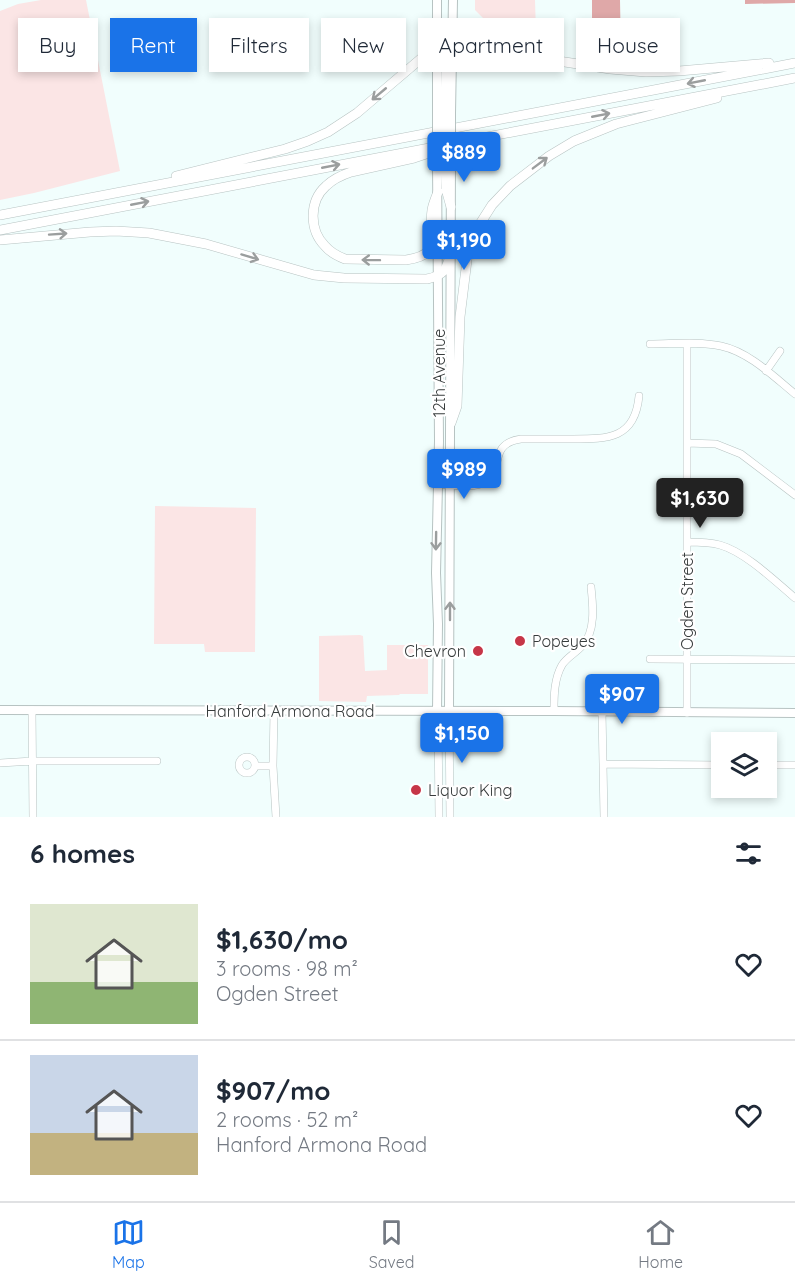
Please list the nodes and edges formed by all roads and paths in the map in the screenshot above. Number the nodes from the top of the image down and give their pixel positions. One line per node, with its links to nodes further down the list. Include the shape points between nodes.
1 (437, 0): 3 (main road)
2 (453, 0): 4 (main road)
3 (437, 18)
4 (453, 18)
5 (418, 61): 15 (highway, one-way to 15, via 345,122 308,141)
6 (564, 62): 7 (highway, via 646,72)
7 (795, 62): 15 (highway, one-way to 15)
8 (446, 72): 11 (highway)
9 (450, 72): 11 (main road)
10 (791, 79): 12 (highway, one-way to 10); 28 (highway, one-way to 10, via 457,406 460,317 468,252 481,221 501,194 560,149 602,128)
11 (445, 114): 13 (highway, bridge)
12 (461, 141): 14 (highway, one-way to 12, via 432,210 432,243 421,257 345,258 325,247 315,230 316,199 335,179); 18 (highway, one-way to 12)
13 (445, 161): 14 (main road, 12th Avenue); 16 (highway)
14 (438, 192): 21 (main road, 12th Avenue)
15 (71, 201): 17 (highway)
16 (451, 207): 20 (main road, 12th Avenue)
17 (0, 215)
18 (0, 230)
19 (0, 240): 21 (highway, one-way to 21, via 90,232 149,233 206,244 314,275 427,279)
20 (451, 253): 21 (highway, via 448,265); 28 (main road, 12th Avenue)
21 (438, 276): 30 (main road, 12th Avenue)
22 (650, 344): 23 (street)
23 (687, 344): 25 (street, via 732,350); 29 (street, Ogden Street)
24 (780, 351): 25 (street)
25 (766, 371): 26 (street)
26 (795, 394)
27 (639, 396): 31 (street, via 631,421 618,435 597,439 511,440 499,452 496,469 486,482)
28 (451, 423): 31 (main road, 12th Avenue)
29 (687, 443): 32 (street, via 729,448); 33 (street, Ogden Street)
30 (438, 484): 31 (street); 42 (main road, 12th Avenue, one-way to 42)
31 (451, 485): 43 (main road, 12th Avenue, one-way to 31)
32 (795, 495)
33 (687, 542): 35 (street, via 706,542 732,550); 37 (street, Ogden Street)
34 (591, 587): 44 (street, via 590,633 561,668)
35 (795, 598)
36 (650, 659): 37 (street)
37 (687, 660): 38 (street); 46 (street, Ogden Street)
38 (795, 660)
39 (0, 710): 40 (main road, Hanford Armona Road)
40 (32, 710): 41 (main road, Hanford Armona Road); 48 (street)
41 (274, 711): 42 (main road, Hanford Armona Road); 56 (street)
42 (437, 711): 43 (main road, Hanford Armona Road); 59 (street, 12th Avenue)
43 (449, 711): 44 (main road, Hanford Armona Road); 60 (street, 12th Avenue)
44 (554, 711): 45 (main road, Hanford Armona Road)
45 (602, 711): 46 (main road, Hanford Armona Road); 51 (street)
46 (687, 713): 47 (main road, Hanford Armona Road)
47 (795, 713)
48 (33, 760): 49 (street); 50 (street); 57 (street)
49 (157, 761)
50 (0, 763)
51 (603, 764): 52 (street); 61 (street)
52 (711, 765)
53 (777, 765): 54 (street)
54 (795, 765)
55 (255, 766): 56 (street)
56 (273, 766): 58 (street)
57 (33, 817)
58 (276, 817)
59 (439, 817)
60 (450, 817)
61 (604, 817)

